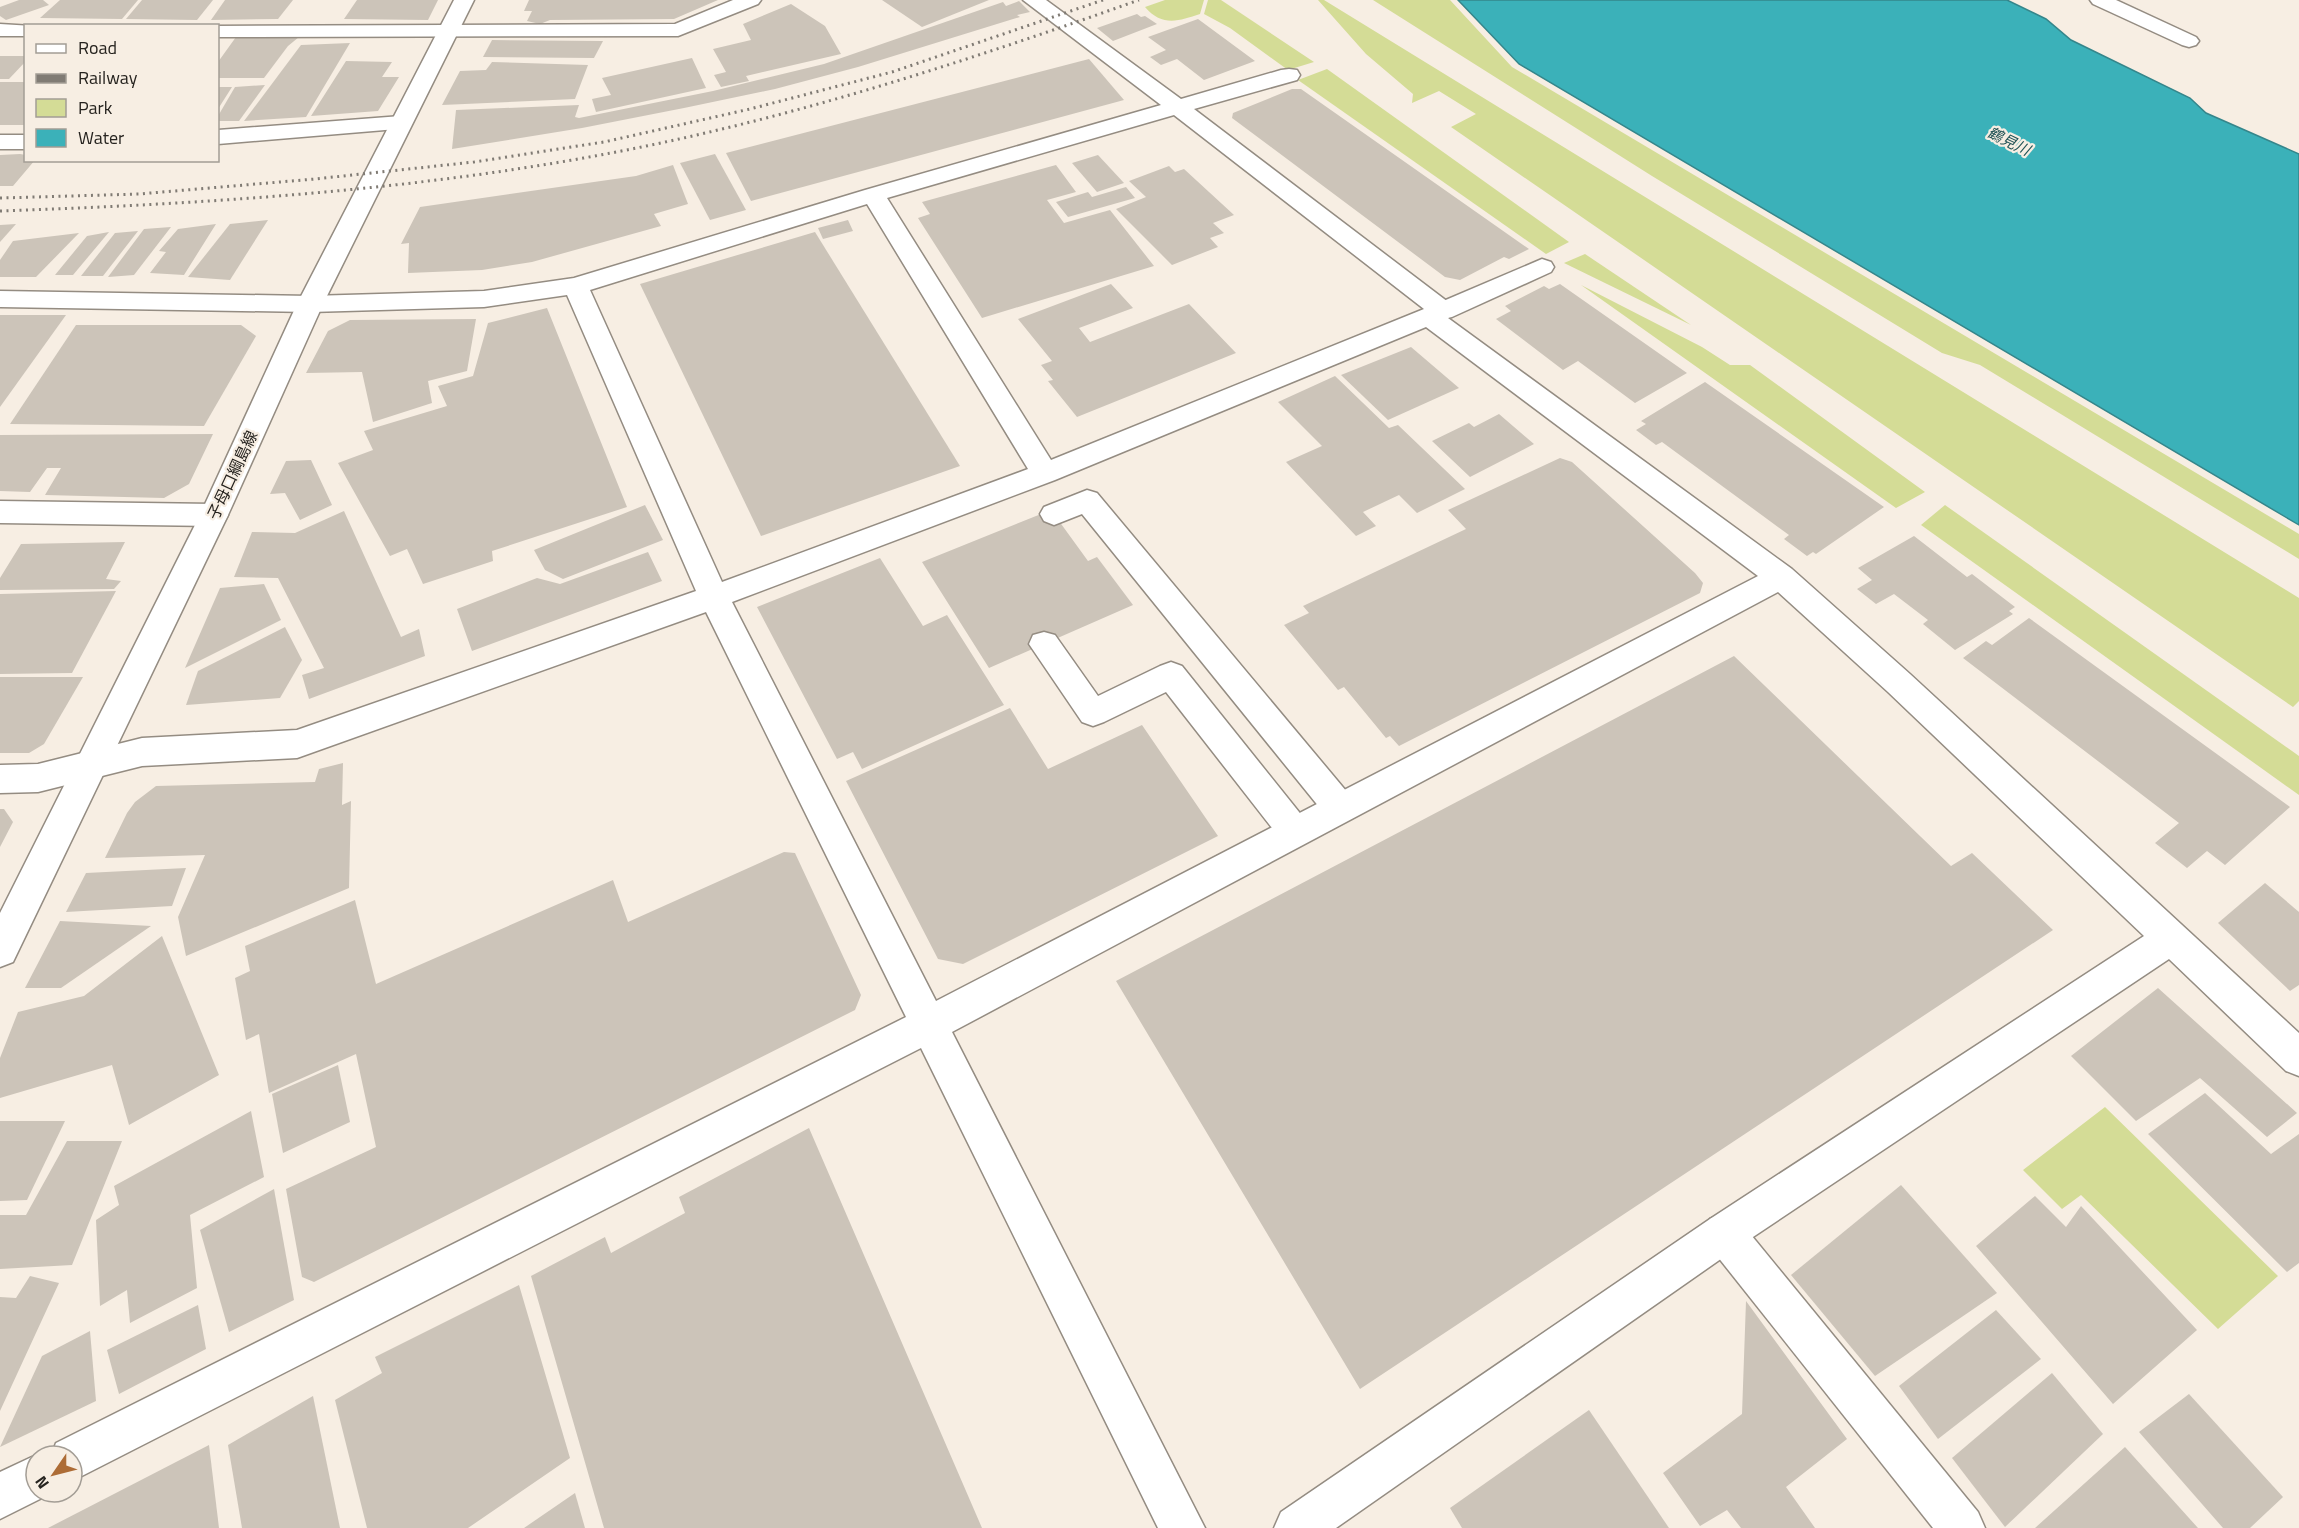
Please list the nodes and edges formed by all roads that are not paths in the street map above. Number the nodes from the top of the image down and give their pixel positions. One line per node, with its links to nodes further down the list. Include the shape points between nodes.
1 (464, 0): 8 (street, 子母口綱島線)
2 (751, 0): 8 (street, via 678,30)
3 (1033, 0): 11 (street)
4 (2100, 0): 9 (street)
5 (0, 30): 6 (street)
6 (24, 30)
7 (219, 31): 8 (street)
8 (448, 31): 12 (street, 子母口綱島線)
9 (2189, 41)
10 (1289, 75): 11 (street)
11 (1177, 107): 16 (street); 21 (street)
12 (401, 123): 13 (street); 20 (street, 子母口綱島線)
13 (219, 137)
14 (24, 141): 15 (street)
15 (0, 142)
16 (873, 195): 18 (street); 22 (street)
17 (1542, 267): 21 (street)
18 (576, 286): 20 (street, via 484,299); 27 (street)
19 (0, 299): 20 (street)
20 (310, 304): 25 (street, 子母口綱島線)
21 (1436, 314): 22 (street); 26 (street)
22 (1045, 473): 27 (street)
23 (0, 512): 25 (street)
24 (1054, 514): 29 (street, via 1087,500)
25 (214, 515): 31 (street, 子母口綱島線)
26 (1781, 577): 33 (street); 35 (street)
27 (714, 597): 31 (street, via 297,744 142,752); 37 (street)
28 (1044, 644): 30 (street, via 1093,713)
29 (1212, 652): 30 (street); 33 (street)
30 (1171, 675): 34 (street)
31 (90, 765): 32 (street, via 38,778); 36 (street, 子母口綱島線)
32 (0, 779)
33 (1340, 808): 34 (street)
34 (1295, 832): 37 (street)
35 (2172, 937): 38 (street); 39 (street)
36 (0, 950)
37 (930, 1024): 40 (street); 43 (street)
38 (2299, 1058)
39 (1724, 1233): 44 (street); 45 (street)
40 (84, 1453)
41 (24, 1484): 42 (street)
42 (0, 1496)
43 (1182, 1528)
44 (1297, 1528)
45 (1962, 1528)

